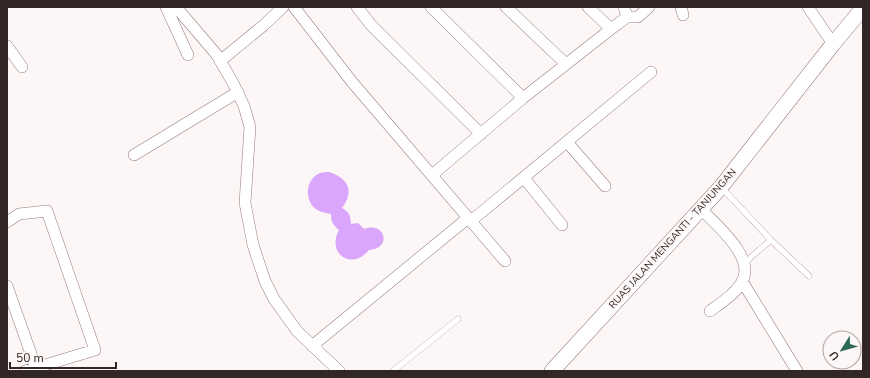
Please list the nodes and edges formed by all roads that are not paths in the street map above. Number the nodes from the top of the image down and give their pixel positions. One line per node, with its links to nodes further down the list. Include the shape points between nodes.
1 (166, 7): 16 (street)
2 (176, 7): 17 (street)
3 (283, 7): 17 (street, via 264,25)
4 (294, 7): 26 (street, via 352,82)
5 (357, 7): 23 (street, via 371,25)
6 (431, 7): 22 (street)
7 (506, 7): 18 (street)
8 (588, 7): 13 (street)
9 (650, 7): 12 (street, via 638,17)
10 (808, 7): 14 (street)
11 (863, 8): 14 (main road, RUAS JALAN MENGANTI - TANJUNGAN)
12 (625, 12): 13 (street)
13 (611, 29): 18 (street)
14 (832, 44): 29 (main road, RUAS JALAN MENGANTI - TANJUNGAN)
15 (7, 46): 19 (street)
16 (188, 55)
17 (218, 58): 21 (street)
18 (566, 64): 22 (street)
19 (22, 67)
20 (651, 72): 24 (street)
21 (238, 92): 25 (street); 42 (street, via 250,127 245,203 253,245 274,299 297,331)
22 (523, 98): 23 (street)
23 (481, 134): 26 (street)
24 (567, 142): 27 (street); 28 (street)
25 (134, 155)
26 (432, 175): 31 (street)
27 (524, 178): 31 (street); 33 (street)
28 (605, 186)
29 (721, 187): 30 (main road, RUAS JALAN MENGANTI - TANJUNGAN); 34 (lane)
30 (700, 209): 36 (street, via 738,249); 47 (main road, RUAS JALAN MENGANTI - TANJUNGAN)
31 (470, 220): 35 (street); 42 (street)
32 (7, 222): 43 (street, via 19,214 47,211 95,350)
33 (562, 225)
34 (771, 240): 36 (lane); 37 (lane)
35 (505, 261)
36 (744, 265): 38 (street)
37 (808, 276)
38 (742, 281): 40 (street, via 735,292); 48 (street)
39 (7, 286): 43 (street)
40 (710, 311)
41 (458, 319): 46 (lane)
42 (312, 346): 45 (street)
43 (36, 368): 44 (street)
44 (24, 371)
45 (338, 371)
46 (393, 371)
47 (552, 371)
48 (798, 371)

